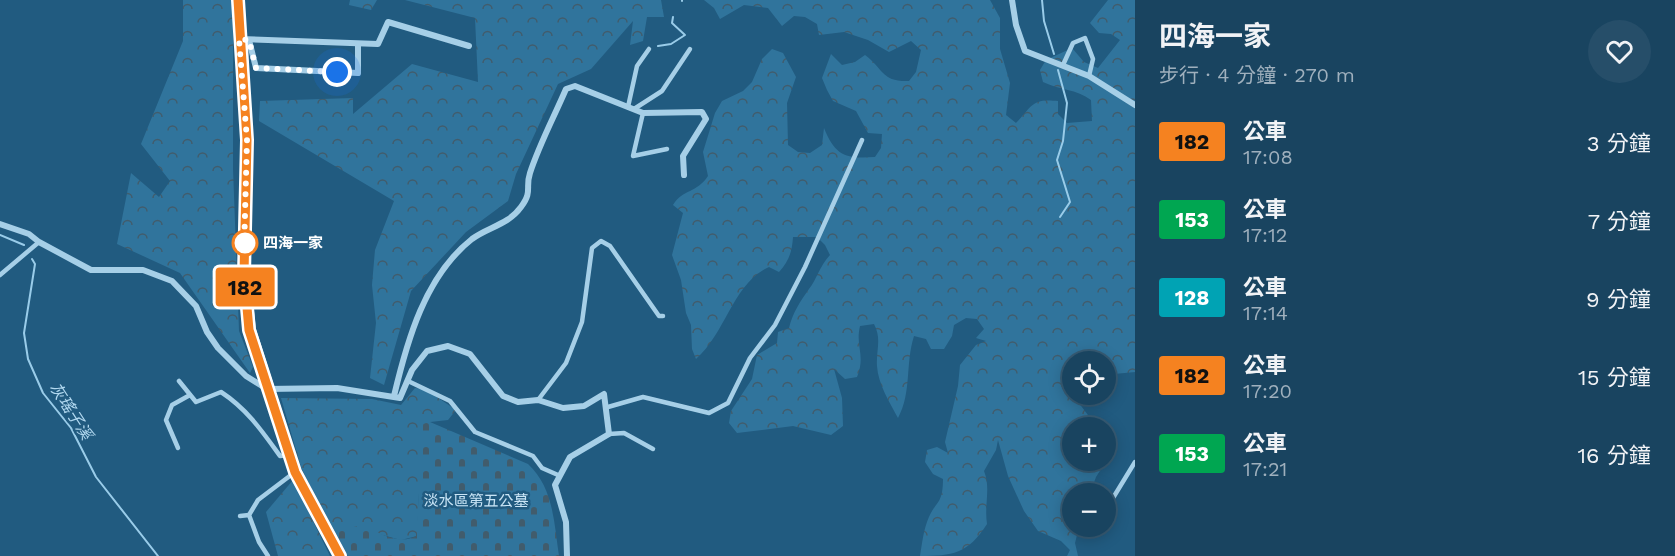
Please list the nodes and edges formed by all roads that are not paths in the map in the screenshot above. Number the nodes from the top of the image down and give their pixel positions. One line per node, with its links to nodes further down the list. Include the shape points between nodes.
1 (238, 0): 3 (street)
2 (1012, 0): 8 (street, via 1025,51)
3 (244, 39): 4 (street); 4 (street, via 256,68 358,73); 22 (street, via 244,274 249,330)
4 (358, 45): 5 (street, via 378,44 388,22)
5 (469, 46)
6 (649, 48): 11 (lane, via 637,66)
7 (690, 49): 11 (lane, via 662,91)
8 (1063, 65): 9 (street); 9 (lane, via 1073,43 1085,38 1093,59)
9 (1089, 76): 10 (street)
10 (1135, 105)
11 (631, 108): 12 (street); 24 (street, via 575,86 566,89 529,176 530,192 520,208 507,221 473,238 436,280 406,346)
12 (643, 114): 14 (lane, via 633,156); 15 (street, via 702,112 706,119 683,156)
13 (862, 140): 26 (lane, via 805,267 775,325 750,358 728,403 709,413 643,397)
14 (667, 149)
15 (684, 175)
16 (0, 224): 17 (street)
17 (39, 242): 18 (lane); 22 (street, via 91,270 143,270 172,281 196,306 218,348 246,376)
18 (0, 275)
19 (663, 316): 25 (lane, via 658,316 610,246 601,242 592,248 582,322 566,363)
20 (179, 381): 23 (lane)
21 (408, 381): 24 (street, via 400,398); 25 (street, via 427,351 448,346 470,354 503,396 518,402); 33 (lane, via 450,400 475,432 533,456 542,468)
22 (267, 389): 24 (street, via 337,388); 30 (street)
23 (190, 395): 28 (lane, via 172,405 166,420); 30 (lane, via 196,402 221,392 255,421 280,456)
24 (394, 396)
25 (538, 400): 26 (street, via 563,408 584,406 604,394)
26 (608, 407): 27 (street)
27 (609, 434): 29 (lane, via 624,433); 33 (street, via 570,458)
28 (178, 448)
29 (653, 449)
30 (288, 455): 32 (street)
31 (1135, 462): 34 (lane)
32 (295, 472): 35 (lane, via 258,500); 38 (street)
33 (558, 475): 39 (street, via 555,484 566,522)
34 (1116, 493)
35 (249, 515): 36 (lane); 37 (lane)
36 (240, 516)
37 (268, 556)
38 (340, 556)
39 (567, 556)

